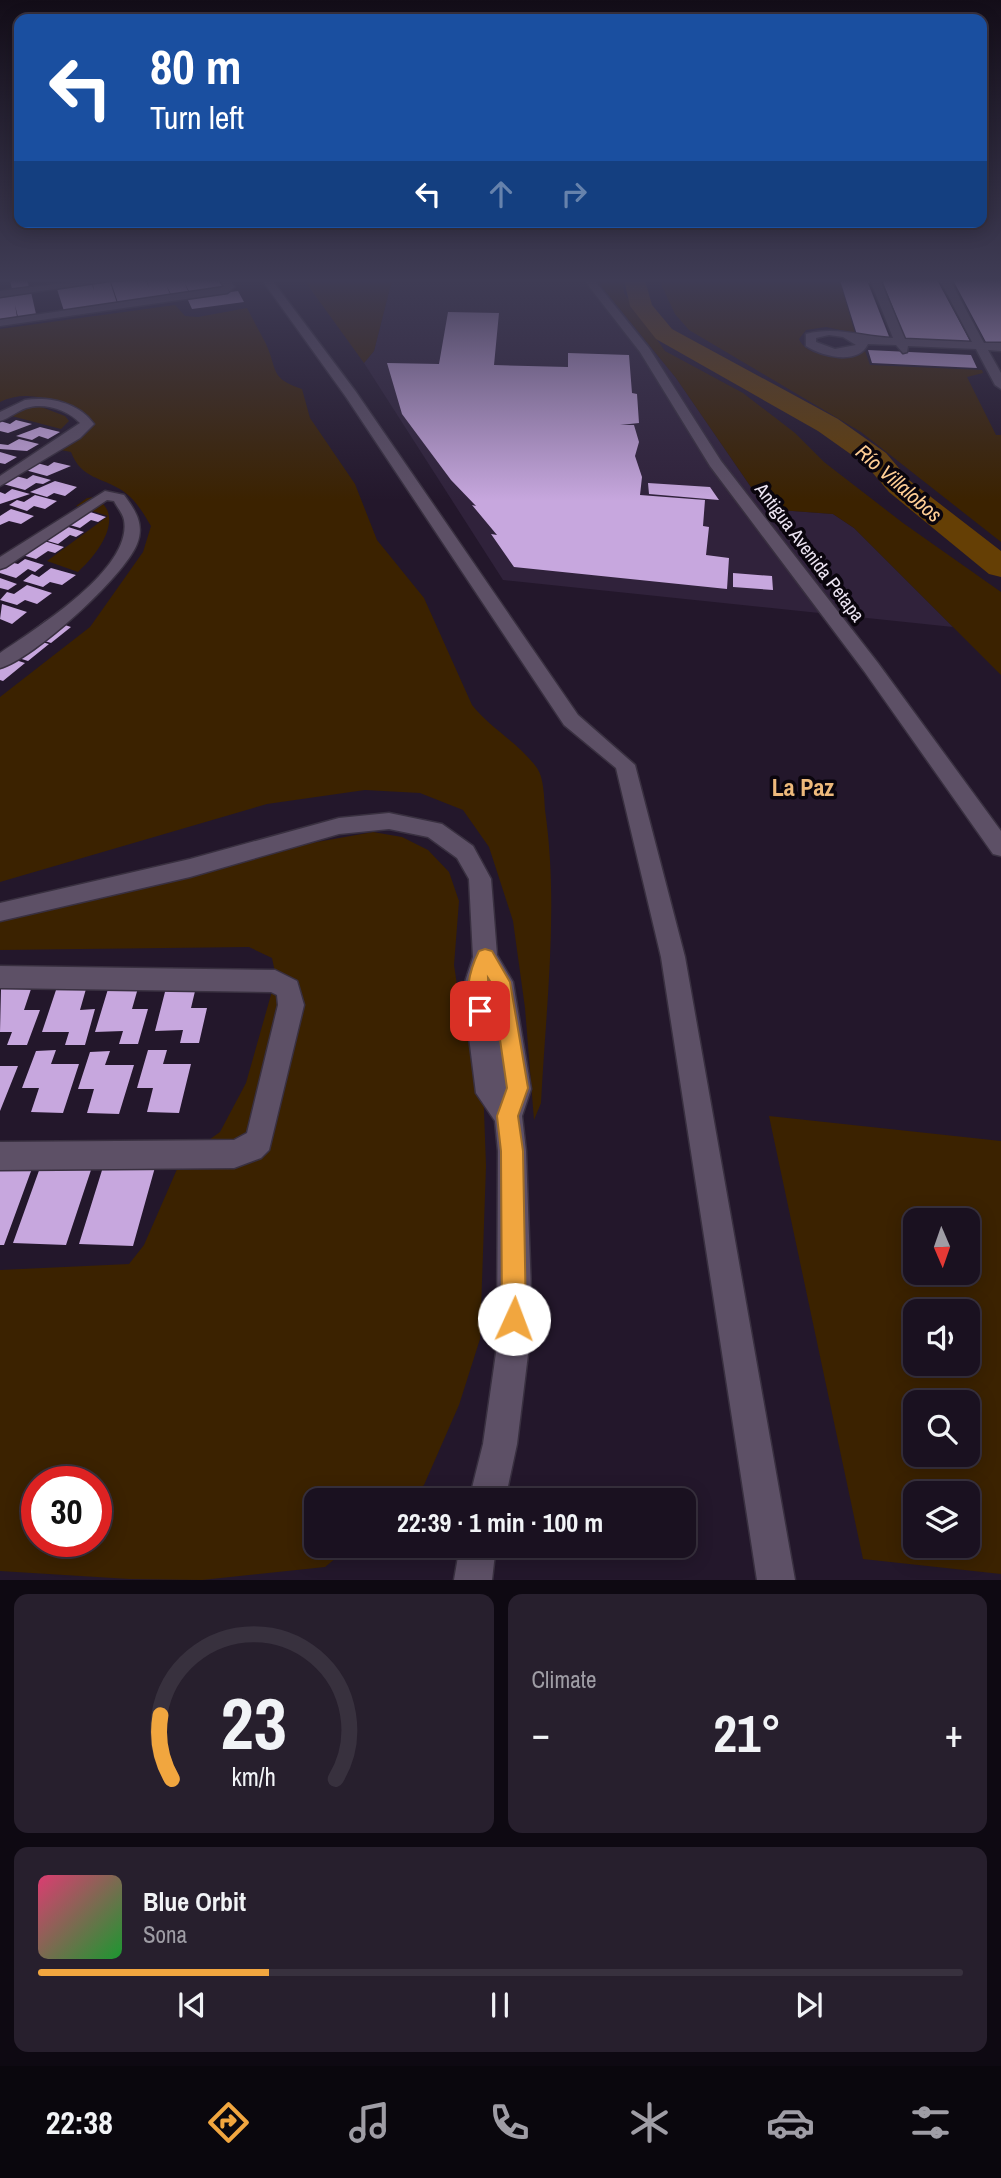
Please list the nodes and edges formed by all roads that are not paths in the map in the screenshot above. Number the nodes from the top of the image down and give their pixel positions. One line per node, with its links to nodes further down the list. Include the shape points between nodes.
1 (321, 354): 16 (street, via 571,720 625,765 673,957)
2 (647, 354): 9 (street, Antigua Avenida Petapa, via 715,463)
3 (984, 354): 4 (street)
4 (1001, 385)
5 (0, 417): 6 (street, via 35,402 58,405 82,416 87,424)
6 (0, 482)
7 (0, 564): 8 (street, via 105,495 119,498 130,513 131,539 106,580)
8 (0, 662)
9 (1001, 848)
10 (0, 912): 13 (street, via 372,821 405,822 446,836 465,852 480,879 485,957 477,985 491,1093 508,1116 512,1151 513,1346)
11 (0, 977): 12 (street, via 275,981 288,989 292,1005 259,1140 251,1149 234,1154)
12 (0, 1156)
13 (490, 1488)
14 (476, 1558): 15 (street)
15 (473, 1580)
16 (776, 1580)

